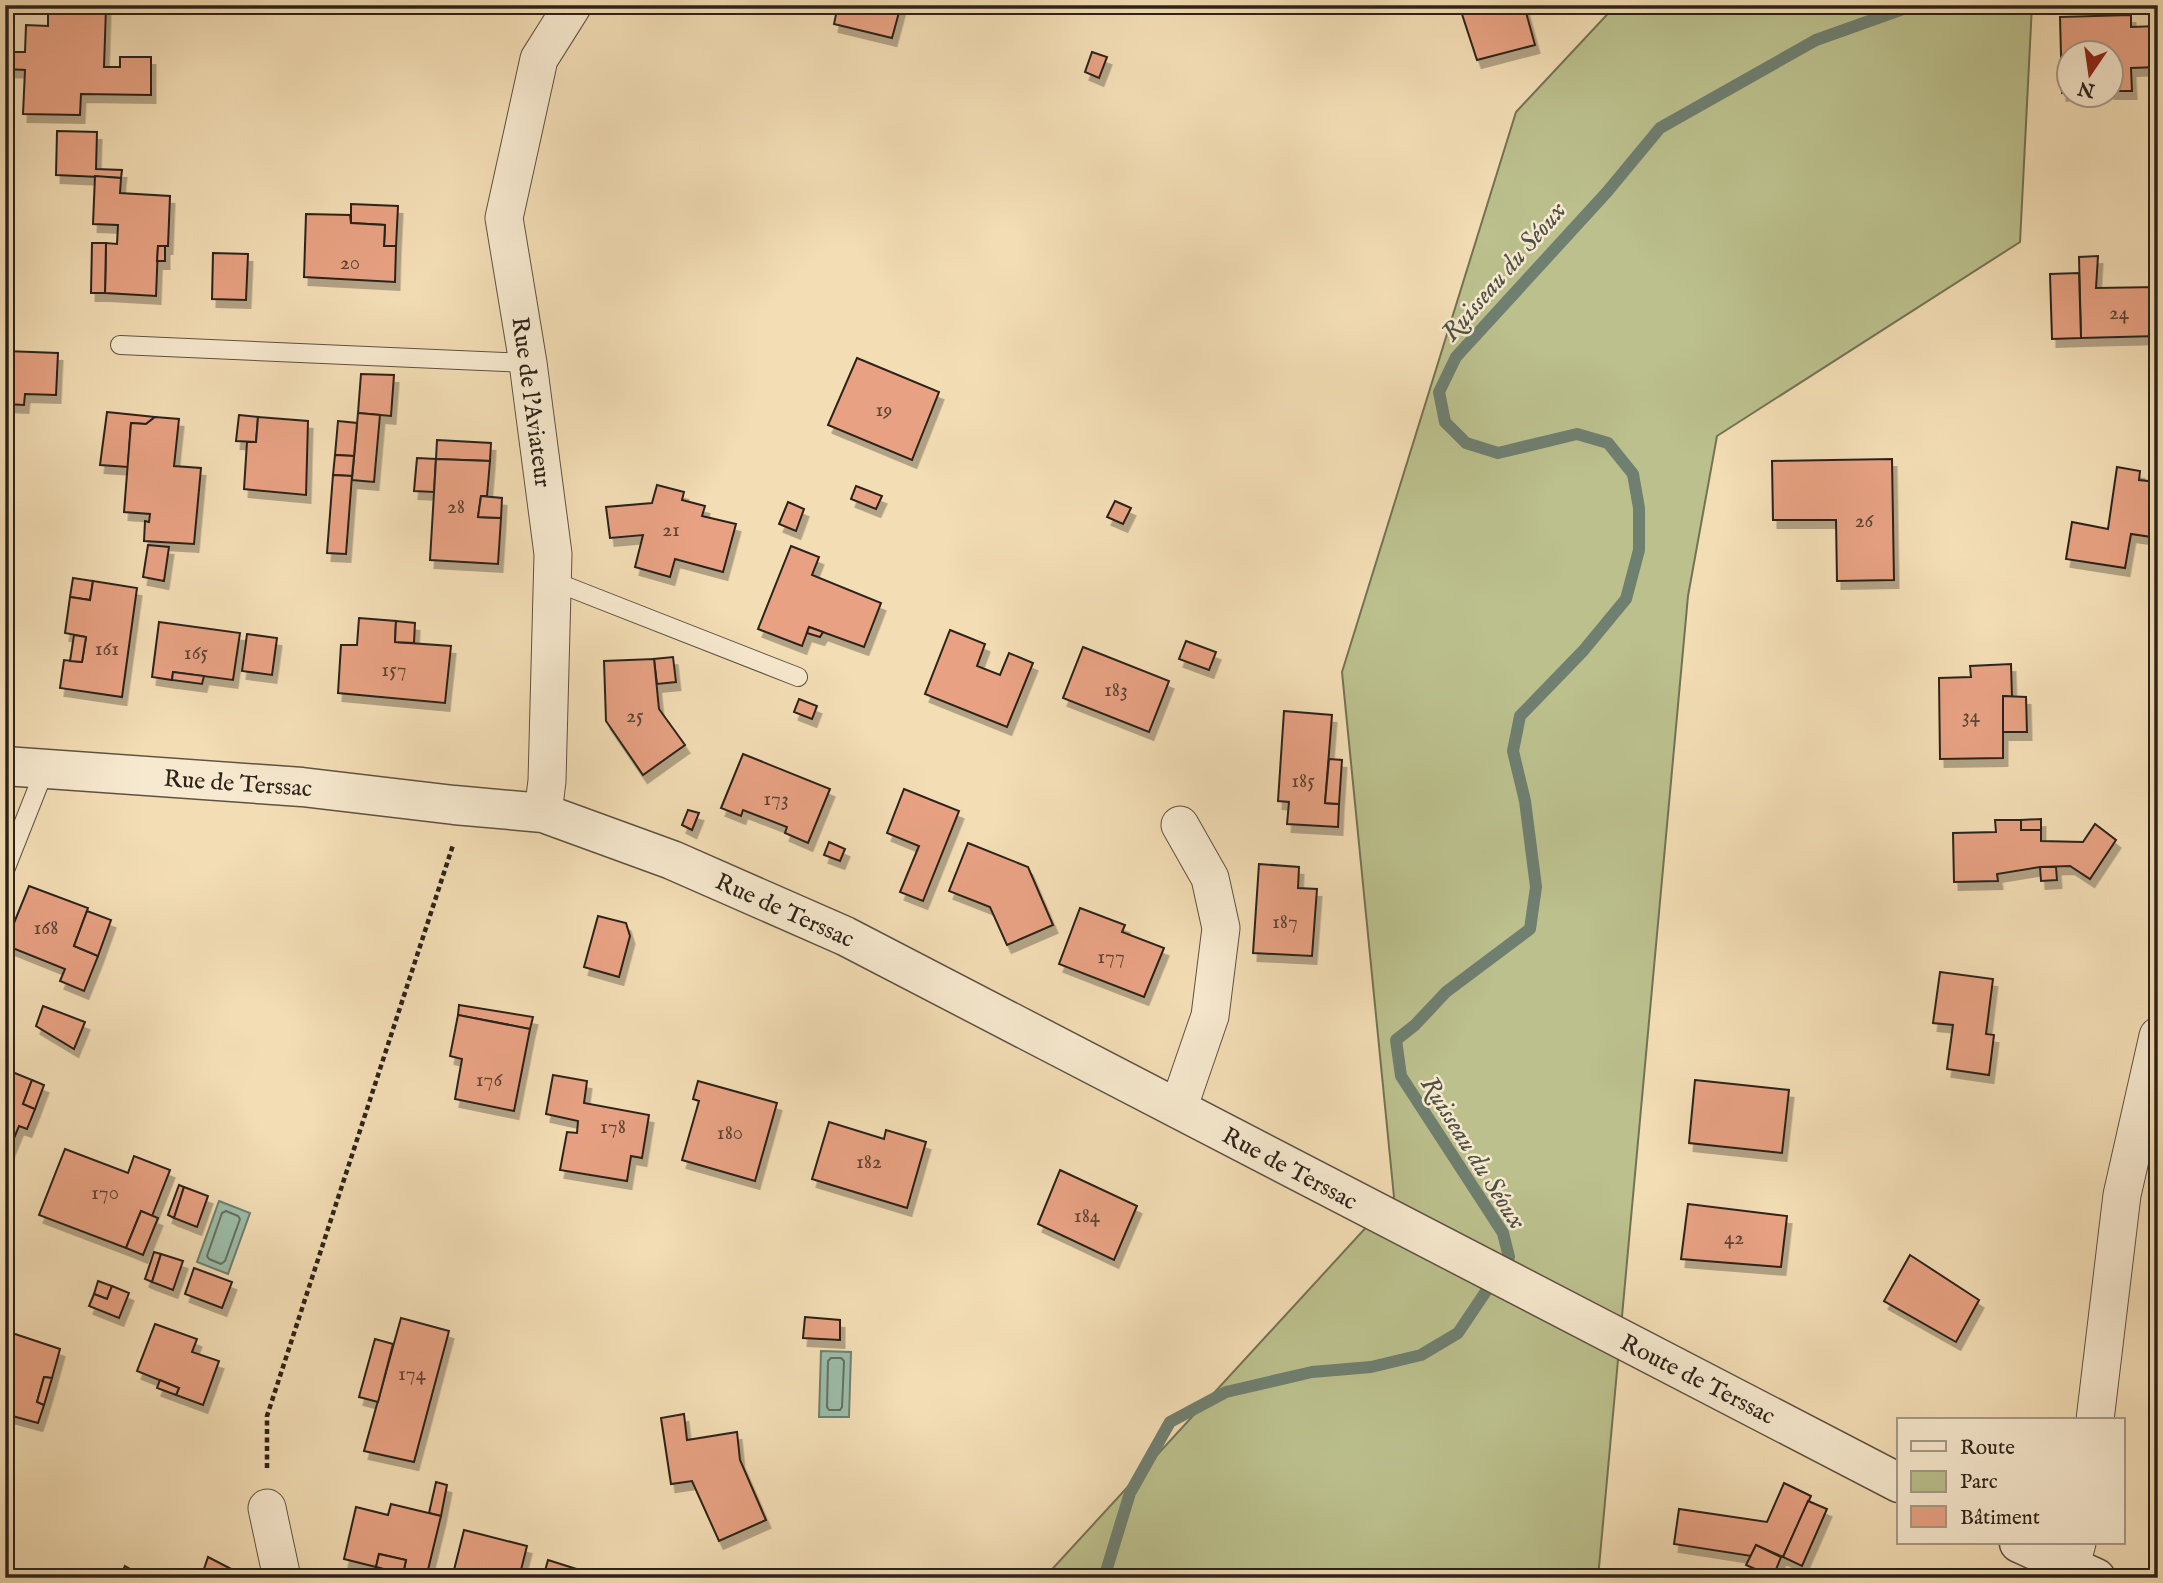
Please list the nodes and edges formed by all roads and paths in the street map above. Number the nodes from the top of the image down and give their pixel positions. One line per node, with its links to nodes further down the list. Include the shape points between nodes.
1 (573, 5): 3 (street, Rue de l'Aviateur, via 539,59 504,218)
2 (120, 345): 3 (lane)
3 (528, 363): 4 (street, Rue de l'Aviateur)
4 (553, 581): 5 (lane); 9 (street, Rue de l'Aviateur)
5 (798, 677)
6 (5, 766): 7 (street, Rue de Terssac)
7 (45, 769): 8 (street, Rue de Terssac, via 302,787); 11 (lane)
8 (454, 805): 9 (street, Rue de Terssac); 17 (path, via 453,852 267,1416)
9 (543, 813): 13 (street, Rue de Terssac, via 673,860 845,936)
10 (1180, 825): 13 (street, via 1210,878 1221,928 1210,1016)
11 (5, 870)
12 (2158, 1036): 15 (street, via 2122,1195)
13 (1178, 1109): 14 (street, Rue de Terssac)
14 (1497, 1275): 16 (street, Route de Terssac)
15 (2095, 1418)
16 (1897, 1482)
17 (267, 1508): 20 (street)
18 (2022, 1544): 19 (street)
19 (2081, 1563)
20 (282, 1578)

